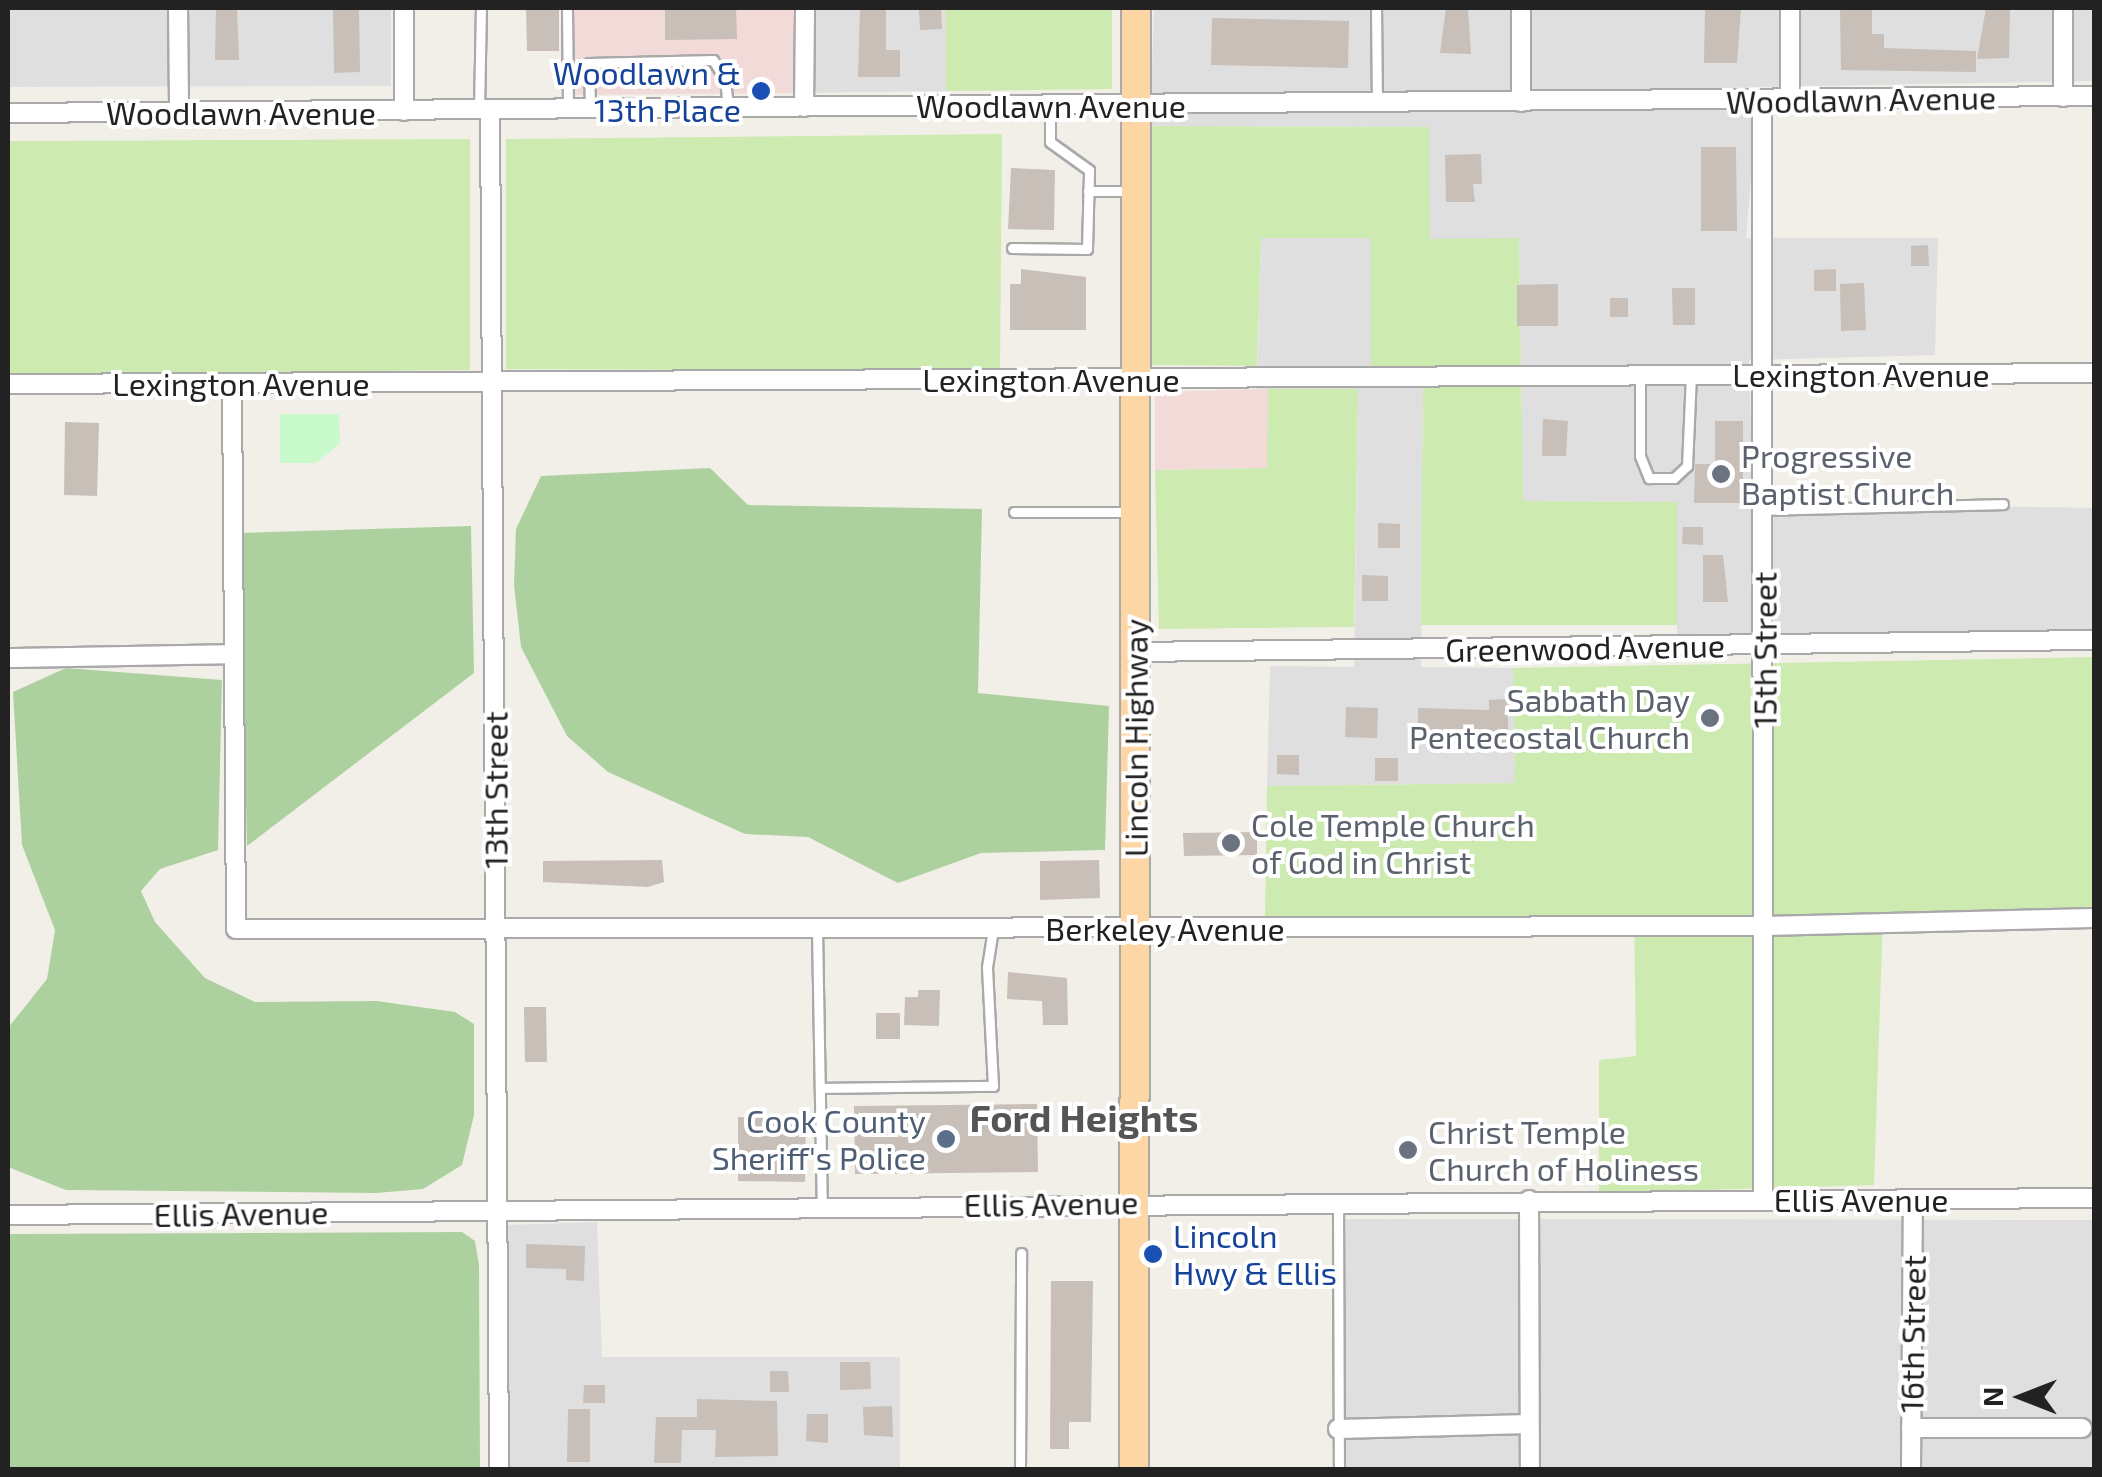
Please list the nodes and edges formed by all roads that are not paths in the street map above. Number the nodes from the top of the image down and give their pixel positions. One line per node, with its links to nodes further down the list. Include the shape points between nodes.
1 (178, 8): 25 (street)
2 (404, 8): 23 (street)
3 (481, 8): 24 (lane)
4 (567, 8): 21 (lane)
5 (805, 8): 19 (street)
6 (1136, 8): 17 (main road, Lincoln Highway)
7 (1376, 8): 16 (lane)
8 (1520, 8): 15 (street)
9 (1790, 8): 13 (street)
10 (2063, 8): 11 (street)
11 (2064, 96): 12 (street, Woodlawn Avenue); 13 (street, Woodlawn Avenue)
12 (2094, 96)
13 (1790, 98): 14 (street, Woodlawn Avenue)
14 (1762, 100): 15 (street, Woodlawn Avenue); 33 (street, 15th Street)
15 (1521, 102): 16 (street, Woodlawn Avenue)
16 (1377, 103): 17 (street, Woodlawn Avenue)
17 (1136, 105): 18 (street, Woodlawn Avenue); 28 (main road, Lincoln Highway)
18 (1050, 106): 19 (street, Woodlawn Avenue); 27 (lane, via 1050,142 1089,170)
19 (804, 107): 20 (street, Woodlawn Avenue)
20 (728, 108): 22 (street, Woodlawn Avenue); 22 (lane, via 725,79 714,60 590,64)
21 (568, 109): 22 (street, Woodlawn Avenue); 24 (street, Woodlawn Avenue)
22 (590, 109)
23 (404, 110): 24 (street, Woodlawn Avenue); 25 (street, Woodlawn Avenue)
24 (484, 110): 35 (street, 13th Street)
25 (178, 112): 26 (street, Woodlawn Avenue)
26 (8, 114)
27 (1088, 191): 28 (lane); 29 (lane, via 1088,249)
28 (1136, 191): 34 (main road, Lincoln Highway)
29 (1012, 248)
30 (2094, 373): 33 (street, Lexington Avenue)
31 (1640, 375): 32 (street, Lexington Avenue); 32 (lane, via 1640,456 1649,478 1674,478 1687,466); 34 (street, Lexington Avenue)
32 (1691, 375): 33 (street, Lexington Avenue)
33 (1763, 375): 39 (street, 15th Street)
34 (1136, 378): 35 (street, Lexington Avenue); 41 (main road, Lincoln Highway)
35 (492, 382): 36 (street, Lexington Avenue); 52 (street, 13th Street)
36 (232, 383): 37 (street, Lexington Avenue); 45 (street)
37 (8, 384)
38 (2003, 504): 39 (lane)
39 (1763, 510): 43 (street, 15th Street)
40 (1014, 512): 41 (lane)
41 (1135, 512): 44 (main road, Lincoln Highway)
42 (2094, 640): 43 (street, Greenwood Avenue)
43 (1764, 644): 44 (street, Greenwood Avenue); 48 (street, 15th Street)
44 (1135, 652): 50 (main road, Lincoln Highway)
45 (232, 654): 46 (street); 52 (street, Berkeley Avenue, via 236,929)
46 (8, 658)
47 (2094, 918): 48 (street, Berkeley Avenue)
48 (1764, 926): 50 (street, Berkeley Avenue); 57 (street, 15th Street)
49 (993, 928): 50 (street, Berkeley Avenue); 51 (street, Berkeley Avenue); 53 (lane, via 987,967 993,1086)
50 (1135, 928): 59 (main road, Lincoln Highway)
51 (817, 929): 52 (street, Berkeley Avenue); 53 (lane)
52 (496, 930): 61 (street, 13th Street)
53 (820, 1088): 60 (lane)
54 (2094, 1198): 55 (street, Ellis Avenue)
55 (1913, 1199): 57 (street, Ellis Avenue); 65 (street, 16th Street)
56 (1528, 1200): 57 (street, Ellis Avenue); 58 (street, Ellis Avenue); 64 (street)
57 (1763, 1200)
58 (1338, 1201): 59 (street, Ellis Avenue); 67 (lane)
59 (1134, 1202): 60 (street, Ellis Avenue); 70 (main road, Lincoln Highway)
60 (822, 1205): 61 (street, Ellis Avenue)
61 (498, 1210): 62 (street, Ellis Avenue); 68 (street, 13th Street)
62 (8, 1216)
63 (1020, 1253): 69 (lane)
64 (1529, 1424): 67 (street); 72 (street)
65 (1911, 1428): 66 (street); 73 (street, 16th Street)
66 (2082, 1428)
67 (1338, 1430): 71 (lane)
68 (500, 1470)
69 (1020, 1470)
70 (1134, 1470)
71 (1338, 1470)
72 (1530, 1470)
73 (1911, 1470)

